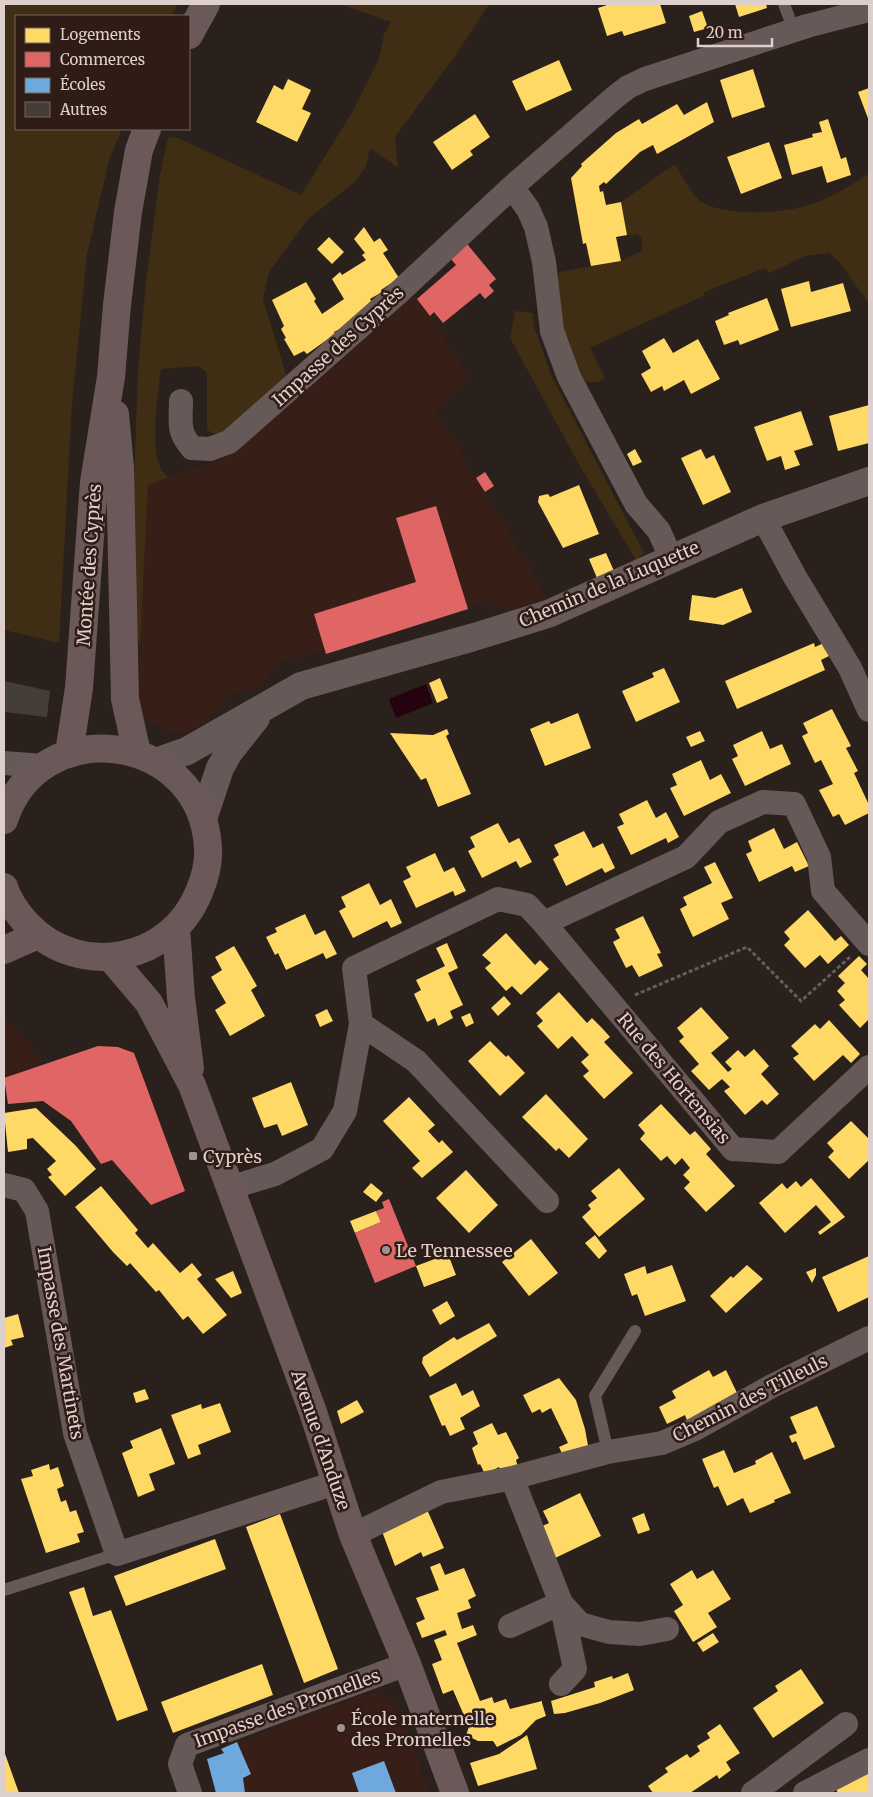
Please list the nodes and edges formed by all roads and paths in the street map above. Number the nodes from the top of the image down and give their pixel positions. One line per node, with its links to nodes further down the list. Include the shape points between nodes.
1 (206, 4): 5 (main road)
2 (784, 4): 4 (lane)
3 (869, 10): 4 (street, Impasse des Cyprès)
4 (794, 31): 7 (street, Impasse des Cyprès, via 628,87)
5 (190, 34)
6 (147, 130): 8 (main road, Montée des Cyprès, via 139,150 128,212)
7 (512, 187): 9 (street, Impasse des Cyprès, via 229,442 210,449 192,448 183,438); 12 (street, via 528,209 536,228 544,262 552,331 570,377 636,504 659,530)
8 (111, 377): 15 (main road, Montée des Cyprès, via 94,482 80,688); 16 (main road, Montée des Cyprès, via 120,466 125,699)
9 (181, 400)
10 (869, 481): 11 (street, Chemin de la Luquette)
11 (763, 518): 12 (street, Chemin de la Luquette); 14 (street, via 850,668)
12 (671, 558): 13 (street, Chemin de la Luquette, via 548,614 301,686)
13 (263, 709): 16 (street, Chemin de la Luquette, via 187,751); 20 (street, Chemin de la Luquette, via 220,768)
14 (869, 710)
15 (69, 753): 16 (main road, via 103,747); 18 (main road)
16 (147, 757): 20 (main road, via 176,777 192,796)
17 (4, 763): 18 (street)
18 (43, 766): 19 (main road, via 23,784)
19 (5, 810)
20 (203, 819): 23 (main road, via 208,848 205,877 194,904)
21 (4, 887): 24 (main road, via 18,915)
22 (544, 923): 25 (street, via 686,857 719,822 763,802 794,804 819,857 823,891); 28 (street, Rue des Hortensias); 29 (street, Rue des Hortensias, via 527,905 498,899 354,968)
23 (176, 928): 27 (main road, via 157,943 134,953); 31 (main road, Avenue d'Anduze, via 180,998)
24 (38, 935): 26 (main road); 27 (main road, via 76,954)
25 (868, 943): 28 (path, via 801,1001 747,947)
26 (4, 950)
27 (110, 957): 31 (main road, Avenue d'Anduze, via 149,1003)
28 (612, 1004): 30 (street, Rue des Hortensias, via 733,1149 778,1152)
29 (361, 1024): 33 (street, Rue des Hortensias, via 344,1111 322,1149 275,1174); 34 (street, via 416,1061)
30 (869, 1067)
31 (192, 1085): 33 (main road, Avenue d'Anduze)
32 (4, 1185): 41 (street, Impasse des Martinets, via 24,1190 37,1211 75,1433)
33 (229, 1188): 39 (main road, Avenue d'Anduze, via 313,1412)
34 (547, 1201)
35 (635, 1331): 37 (lane, via 596,1396)
36 (869, 1338): 37 (street, Chemin des Tilleuls, via 695,1429 662,1443)
37 (608, 1452): 38 (street, Chemin des Tilleuls)
38 (512, 1478): 40 (street, Chemin des Tilleuls, via 441,1492); 43 (street)
39 (335, 1483): 40 (main road, Avenue d'Anduze); 41 (street)
40 (353, 1535): 46 (main road, Avenue d'Anduze)
41 (117, 1554): 42 (lane)
42 (4, 1590)
43 (561, 1603): 44 (street); 45 (street, via 580,1624 609,1632 640,1634); 47 (street, via 575,1669)
44 (510, 1626)
45 (667, 1629)
46 (407, 1664): 50 (street, Impasse des Promelles, via 187,1746 180,1764); 51 (main road, Avenue d'Anduze)
47 (561, 1684)
48 (846, 1724): 52 (street)
49 (869, 1760): 53 (street)
50 (190, 1793)
51 (455, 1793)
52 (753, 1793)
53 (805, 1793)

